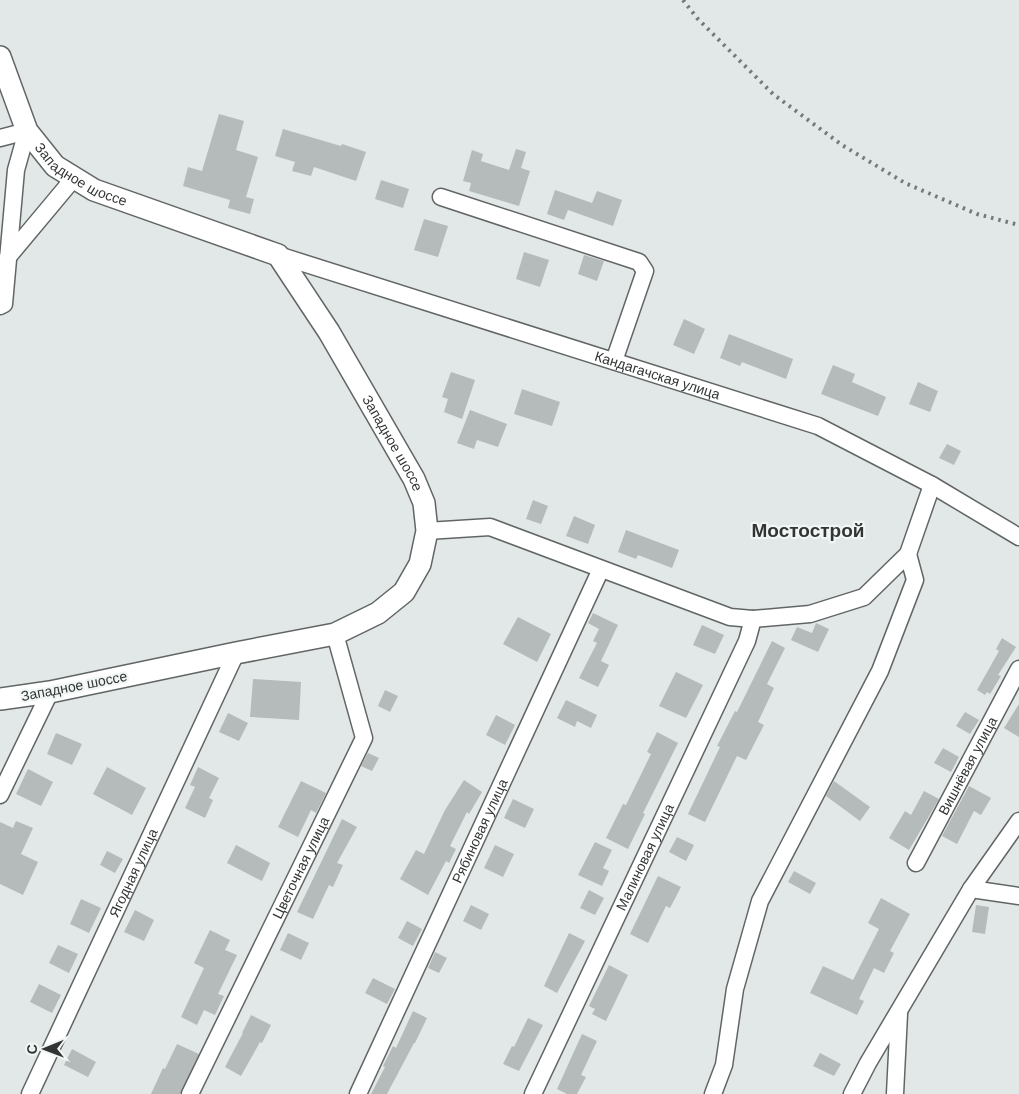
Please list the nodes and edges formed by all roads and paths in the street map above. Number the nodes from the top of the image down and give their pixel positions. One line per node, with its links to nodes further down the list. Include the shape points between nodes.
1 (0, 56): 2 (main road, Западное шоссе)
2 (27, 131): 3 (street); 4 (main road, Западное шоссе, via 55,166); 7 (street, via 16,170)
3 (0, 138)
4 (74, 178): 6 (main road, Западное шоссе, via 94,190); 7 (street)
5 (440, 197): 9 (street, via 639,262 645,271)
6 (278, 255): 9 (street, Кандагачская улица); 11 (main road, Западное шоссе, via 330,332 414,479 424,503)
7 (8, 257): 8 (street, via 4,304)
8 (0, 306)
9 (614, 361): 10 (street, Кандагачская улица, via 818,426)
10 (932, 485): 12 (street, Кандагачская улица); 13 (street)
11 (427, 531): 14 (street, via 490,527); 16 (main road, Западное шоссе, via 420,564 404,592 378,613)
12 (1019, 537)
13 (908, 554): 15 (street, via 864,596 810,614); 31 (street, via 915,580 880,671 760,901 735,989 724,1065)
14 (601, 569): 15 (street, via 730,617); 29 (street, Рябиновая улица)
15 (753, 619): 30 (street, Малиновая улица, via 747,641)
16 (335, 634): 17 (main road, Западное шоссе); 28 (street, Цветочная улица, via 364,738)
17 (236, 653): 19 (main road, Западное шоссе); 27 (street, Ягодная улица)
18 (1019, 669): 23 (street, Вишнёвая улица)
19 (50, 692): 20 (main road, Западное шоссе); 21 (street)
20 (0, 700)
21 (0, 795)
22 (1019, 821): 24 (street)
23 (916, 863)
24 (971, 889): 25 (street); 26 (street)
25 (1019, 896)
26 (900, 1011): 32 (street); 33 (street)
27 (30, 1094)
28 (190, 1094)
29 (358, 1094)
30 (533, 1094)
31 (713, 1094)
32 (852, 1094)
33 (895, 1094)

